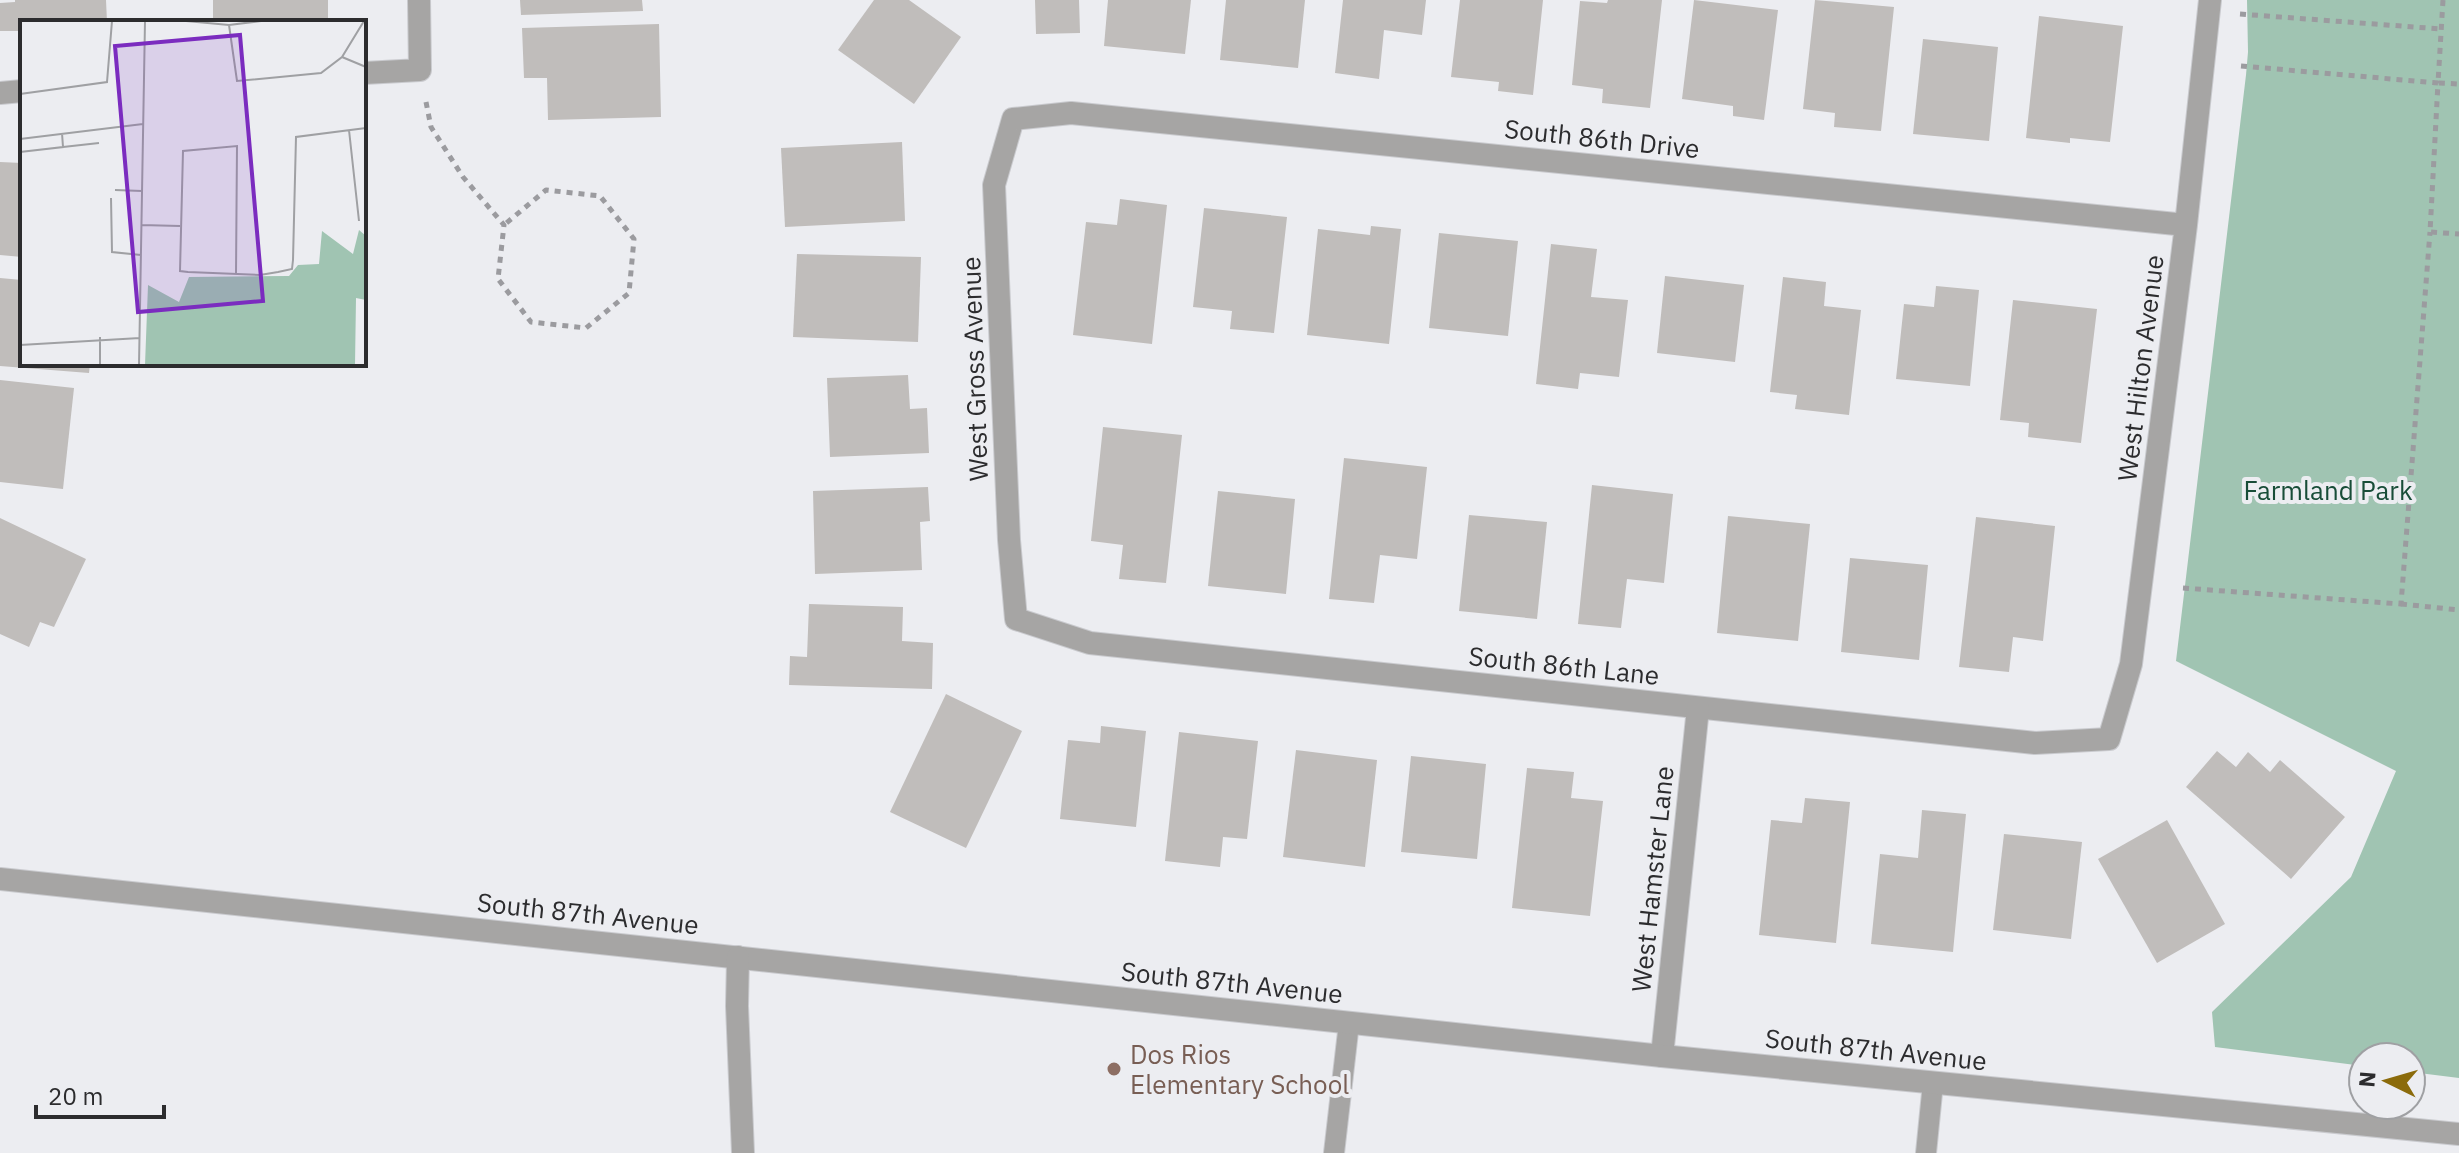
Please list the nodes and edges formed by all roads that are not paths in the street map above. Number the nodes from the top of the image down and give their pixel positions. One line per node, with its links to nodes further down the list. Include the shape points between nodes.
1 (419, 0): 3 (street, via 420,70)
2 (2210, 0): 7 (street, West Hilton Avenue)
3 (366, 73)
4 (20, 91): 5 (street)
5 (0, 93)
6 (1013, 119): 7 (street, South 86th Drive, via 1071,113); 8 (street, West Gross Avenue, via 994,185)
7 (2186, 225): 10 (street, West Hilton Avenue, via 2131,664)
8 (1016, 619): 9 (street, South 86th Lane, via 1090,643)
9 (1698, 708): 10 (street, South 86th Lane, via 2035,743); 14 (street, West Hamster Lane)
10 (2109, 739)
11 (0, 879): 12 (street, South 87th Avenue)
12 (738, 957): 13 (street, South 87th Avenue); 17 (street)
13 (1349, 1023): 14 (street, South 87th Avenue); 18 (lane)
14 (1662, 1056): 15 (street, South 87th Avenue)
15 (1933, 1083): 16 (street, South 87th Avenue); 19 (lane)
16 (2459, 1134)
17 (743, 1153)
18 (1334, 1153)
19 (1926, 1153)

